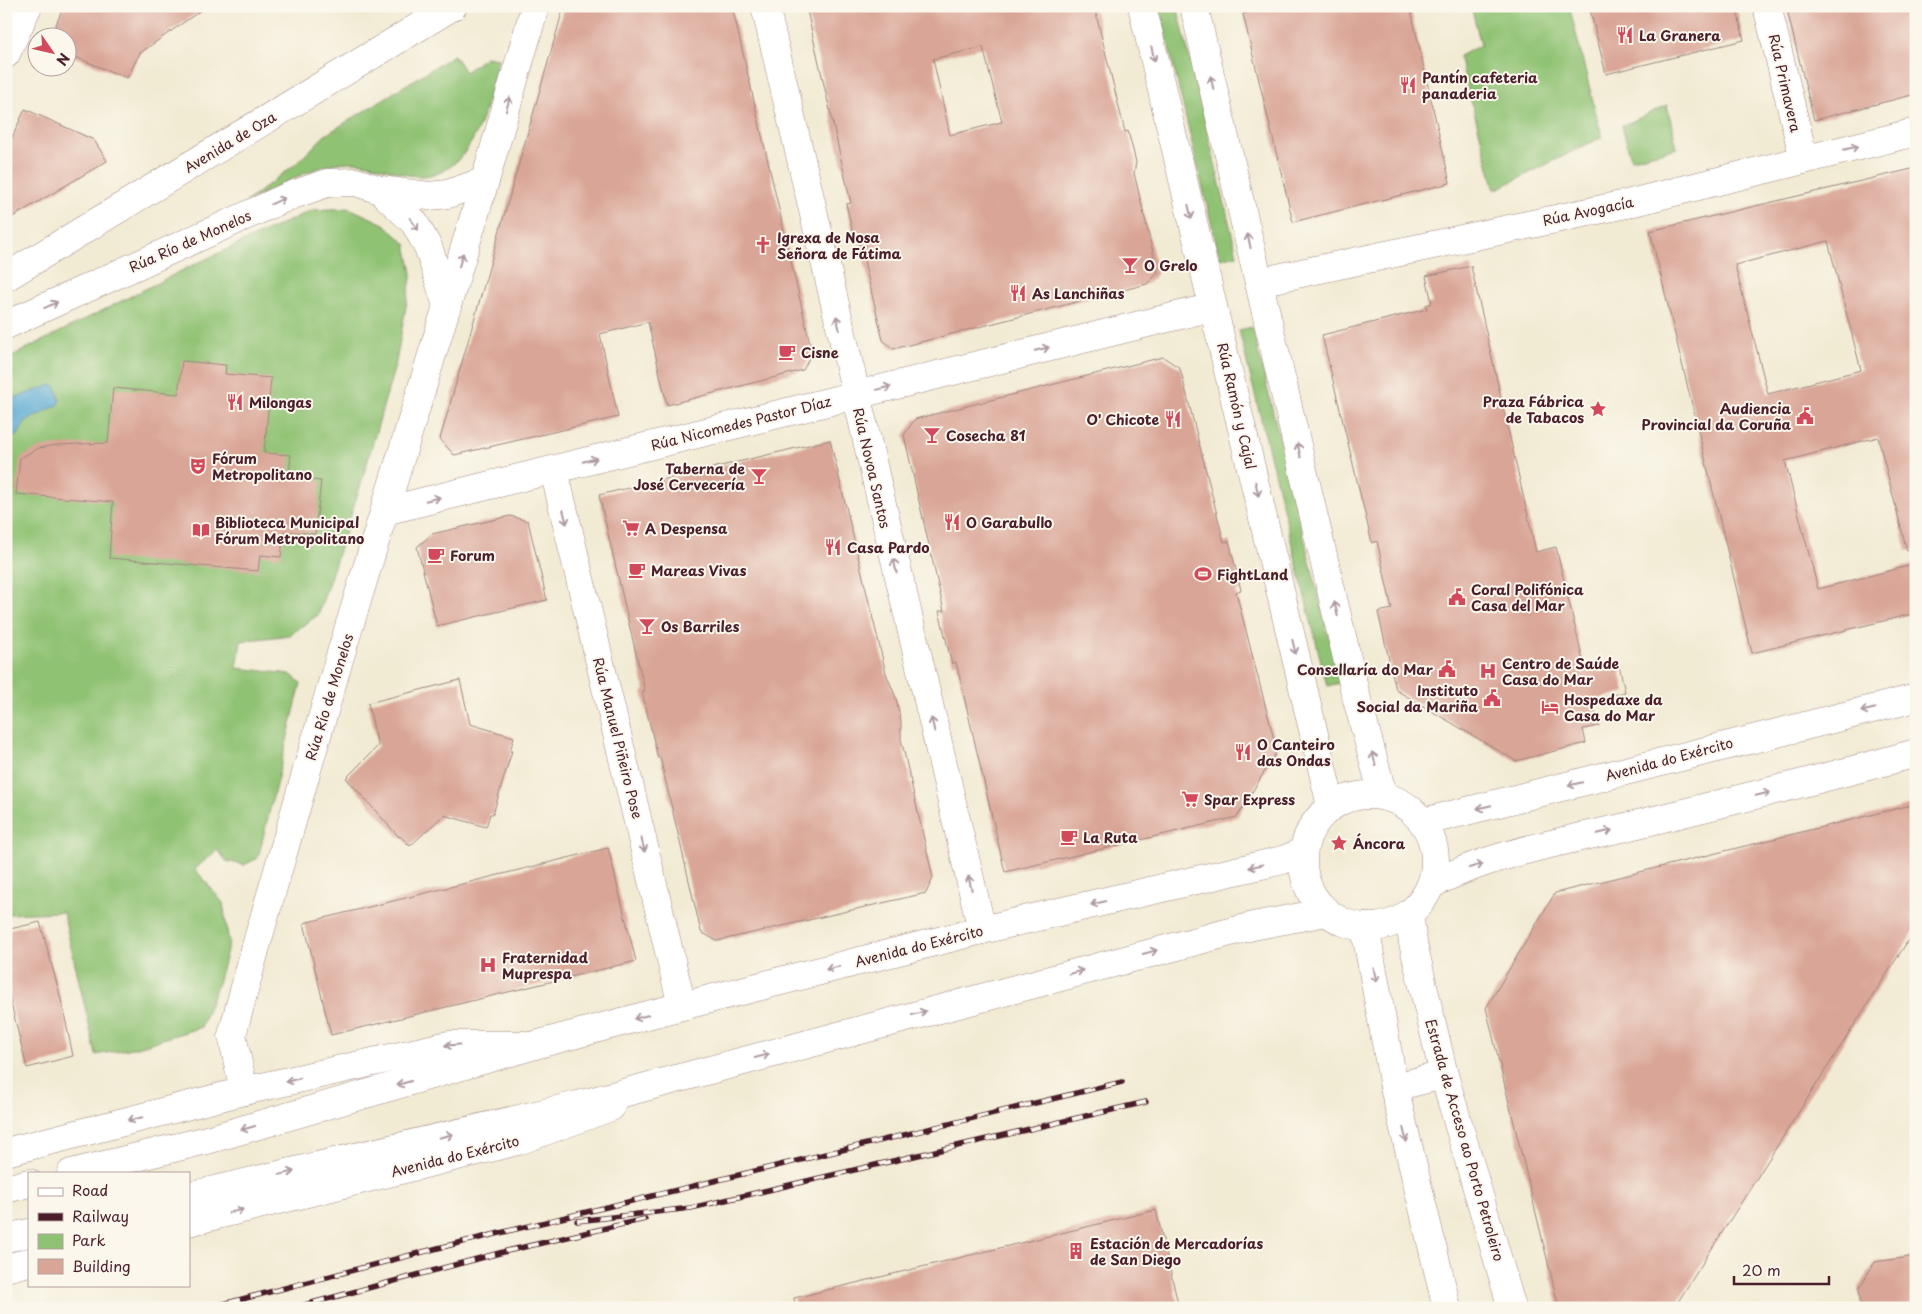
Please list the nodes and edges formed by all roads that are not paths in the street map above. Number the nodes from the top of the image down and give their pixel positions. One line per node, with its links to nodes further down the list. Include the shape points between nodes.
1 (28, 6): 8 (street)
2 (453, 6): 13 (street, Avenida de Oza)
3 (765, 6): 18 (street, Rúa Novoa Santos, one-way to 3)
4 (1142, 6): 16 (street, Rúa Ramón y Cajal, one-way to 16)
5 (1194, 6): 14 (street, one-way to 5)
6 (1767, 6): 10 (street, Rúa Primavera)
7 (533, 14): 11 (street, Rúa Río de Monelos, one-way to 7)
8 (6, 54)
9 (1916, 132): 10 (street, Rúa Avogacía, one-way to 9)
10 (1804, 160): 14 (street, Rúa Avogacía, via 1626,204)
11 (485, 181): 12 (street, Rúa Río de Monelos, via 448,194 430,196); 15 (street, Rúa Río de Monelos, one-way to 11)
12 (380, 190): 15 (street, Rúa Río de Monelos, one-way to 15, via 414,222 429,249); 17 (street, Rúa Río de Monelos, one-way to 12, via 279,201 327,183 356,182)
13 (6, 277)
14 (1259, 282): 23 (street, one-way to 14, via 1355,692)
15 (447, 306): 20 (street, Rúa Río de Monelos)
16 (1213, 307): 18 (street, Rúa Nicomedes Pastor Díaz, one-way to 16); 24 (street, Rúa Ramón y Cajal, one-way to 24)
17 (6, 325)
18 (855, 395): 19 (street, Rúa Nicomedes Pastor Díaz, one-way to 18); 31 (street, Rúa Novoa Santos, one-way to 18)
19 (554, 470): 20 (street, Rúa Nicomedes Pastor Díaz, one-way to 19); 32 (street, Rúa Manuel Piñeiro Pose, one-way to 32)
20 (385, 511): 37 (street, Rúa Río de Monelos, via 267,906 232,1035)
21 (1916, 698): 25 (street, Avenida do Exército, one-way to 25)
22 (1916, 753): 27 (street, one-way to 22, via 1453,873 1541,847 1812,782)
23 (1383, 795): 24 (street, via 1353,796); 25 (street, via 1405,804)
24 (1331, 806): 26 (street, via 1312,827)
25 (1423, 822): 27 (street, via 1437,859)
26 (1303, 852): 28 (street, via 1307,886); 31 (street, Avenida do Exército, one-way to 31, via 1283,860)
27 (1431, 885): 29 (street)
28 (1326, 912): 30 (street, via 1348,924); 34 (street, Avenida do Exército, one-way to 28, via 1253,926)
29 (1409, 914): 30 (street, via 1385,925); 35 (street, Estrada de Acceso ao Porto Petroleiro)
30 (1365, 927): 36 (street, one-way to 36)
31 (982, 930): 32 (street, Avenida do Exército, one-way to 32)
32 (682, 1006): 33 (street, Avenida do Exército, one-way to 33)
33 (535, 1045): 37 (street, Avenida do Exército, one-way to 37, via 449,1045); 39 (street, Avenida do Exército, one-way to 39, via 207,1140)
34 (715, 1069): 42 (street, Avenida do Exército, one-way to 34, via 578,1105); 43 (street, Avenida do Exército, one-way to 34, via 518,1141)
35 (1444, 1075): 36 (street); 49 (street, Estrada de Acceso ao Porto Petroleiro)
36 (1394, 1087): 48 (street, one-way to 48)
37 (244, 1091): 38 (street, Avenida do Exército, one-way to 38)
38 (6, 1152)
39 (76, 1172)
40 (28, 1183): 41 (street)
41 (6, 1189)
42 (190, 1196)
43 (190, 1222)
44 (28, 1233): 45 (street)
45 (6, 1238)
46 (28, 1262): 47 (street)
47 (6, 1268)
48 (1447, 1308)
49 (1512, 1308)

